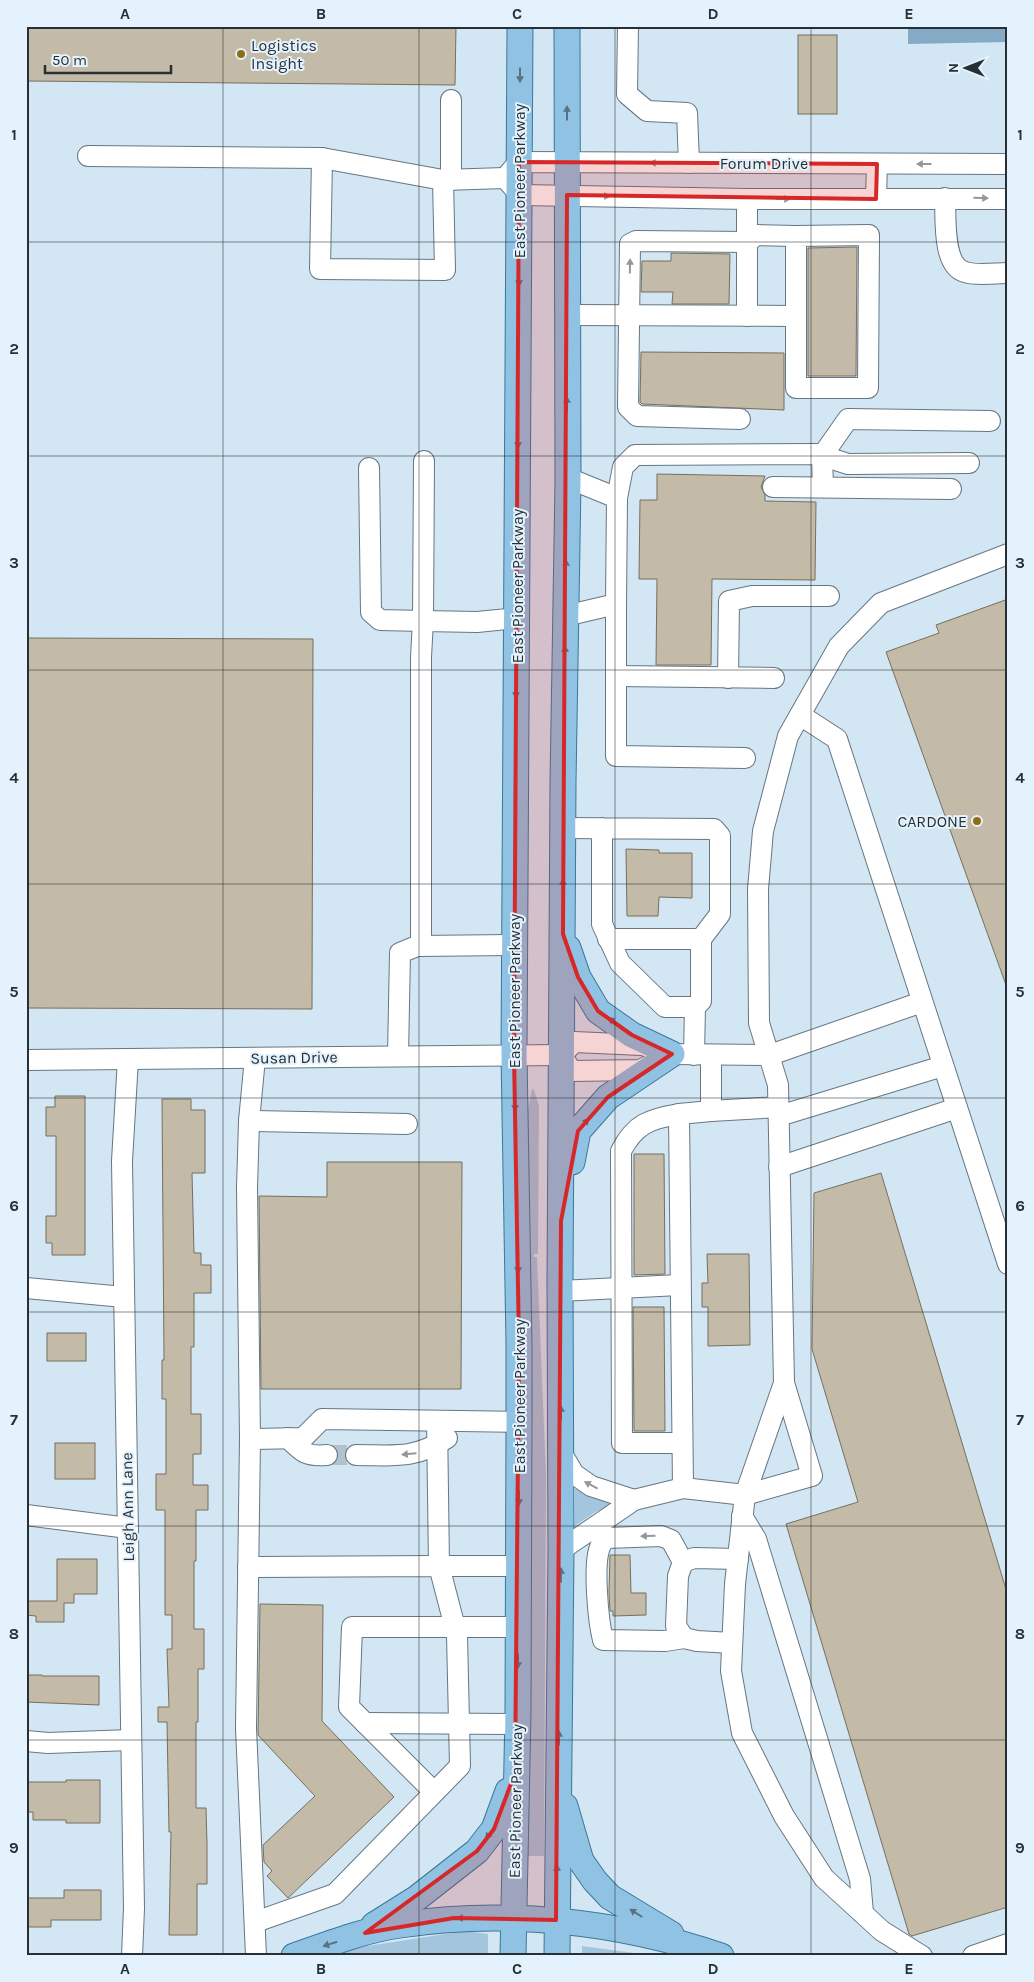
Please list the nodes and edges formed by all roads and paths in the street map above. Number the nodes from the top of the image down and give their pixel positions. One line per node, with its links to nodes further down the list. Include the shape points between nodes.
1 (520, 26): 11 (main road, East Pioneer Parkway, one-way to 11)
2 (568, 26): 7 (main road, one-way to 2)
3 (628, 26): 8 (street, via 627,94 646,111 687,113)
4 (451, 100): 12 (street)
5 (88, 156): 6 (street)
6 (322, 158): 12 (street); 12 (street, via 320,269 446,270)
7 (567, 162): 8 (street, Forum Drive, one-way to 7); 11 (street, Forum Drive); 13 (main road)
8 (689, 163): 9 (street, Forum Drive)
9 (877, 164): 10 (street, Forum Drive, one-way to 9); 17 (street)
10 (1008, 164)
11 (515, 178): 12 (street); 13 (street); 40 (main road, East Pioneer Parkway, one-way to 40)
12 (447, 180)
13 (567, 195): 16 (street, one-way to 16); 21 (main road)
14 (945, 198): 15 (street, one-way to 15); 17 (street); 20 (street, via 948,249 957,268 965,273)
15 (1008, 198)
16 (747, 199): 17 (street, one-way to 17); 19 (street)
17 (876, 199)
18 (796, 236): 19 (street, via 756,236); 24 (street); 24 (street, via 868,235 868,388 796,388)
19 (748, 242): 22 (street, one-way to 19, via 630,244 636,241); 23 (street)
20 (1008, 273)
21 (567, 315): 22 (street); 31 (main road, one-way to 21)
22 (629, 315): 23 (street); 25 (street, via 628,407 637,416)
23 (747, 316): 24 (street)
24 (796, 316)
25 (740, 419)
26 (990, 421): 27 (street, via 848,419)
27 (822, 456): 29 (street, via 848,464); 33 (street); 35 (street, via 635,455 623,467)
28 (424, 462): 41 (street)
29 (969, 463)
30 (369, 468): 41 (street, via 371,612 380,620)
31 (568, 478): 35 (street); 39 (main road, one-way to 31)
32 (773, 488): 33 (street)
33 (823, 488): 34 (street)
34 (951, 489)
35 (618, 498): 38 (street)
36 (1008, 554): 45 (street, via 881,603 839,646)
37 (829, 596): 43 (street, via 752,596 729,601)
38 (616, 604): 39 (street); 42 (street)
39 (566, 616): 47 (main road, one-way to 39)
40 (517, 618): 41 (street, via 476,622); 52 (main road, East Pioneer Parkway, one-way to 52)
41 (423, 621): 53 (street)
42 (616, 676): 43 (street); 46 (street, via 616,756)
43 (728, 678): 44 (street)
44 (774, 678)
45 (800, 715): 54 (street, via 837,739); 60 (street, via 788,736 761,850 758,889 760,1023)
46 (745, 758)
47 (563, 828): 48 (street); 49 (main road, one-way to 47)
48 (602, 828): 50 (street, via 602,924); 51 (street, via 714,828 720,836 720,914)
49 (563, 934): 57 (main road); 58 (main road, one-way to 49, via 632,1035 598,1011 578,977)
50 (608, 939): 51 (street); 55 (street, via 620,963 665,1006)
51 (701, 939): 55 (street, via 701,1001)
52 (514, 945): 53 (street); 56 (main road, East Pioneer Parkway)
53 (421, 946): 59 (street, via 400,953)
54 (922, 1002): 60 (street); 64 (street)
55 (695, 1007): 58 (street)
56 (514, 1055): 57 (street, Susan Drive); 59 (street, Susan Drive); 81 (main road, East Pioneer Parkway, one-way to 81)
57 (562, 1055): 58 (street, via 574,1042 642,1045); 58 (street, via 571,1071 640,1070); 72 (main road)
58 (692, 1055): 60 (street); 66 (street); 72 (main road, one-way to 58, via 578,1131 608,1097)
59 (398, 1056): 61 (street, Susan Drive)
60 (770, 1056): 67 (street, via 778,1085)
61 (254, 1058): 62 (street, Susan Drive); 69 (street)
62 (128, 1059): 63 (street, Susan Drive); 78 (street, Leigh Ann Lane, via 122,1161)
63 (26, 1060)
64 (943, 1066): 65 (street); 67 (street)
65 (957, 1108): 71 (street); 73 (street)
66 (711, 1110): 67 (street); 68 (street)
67 (779, 1112): 71 (street)
68 (679, 1114): 74 (street); 75 (street, via 644,1124 630,1134 621,1151)
69 (249, 1121): 70 (street); 83 (street)
70 (407, 1124)
71 (779, 1167): 79 (street)
72 (561, 1221): 77 (main road)
73 (1008, 1264)
74 (679, 1284): 75 (street); 84 (street)
75 (622, 1287): 77 (street); 84 (street, via 622,1443)
76 (26, 1288): 78 (street)
77 (560, 1291): 86 (main road, one-way to 77)
78 (124, 1297): 94 (street, Leigh Ann Lane)
79 (784, 1383): 90 (street); 90 (street, via 812,1476)
80 (437, 1421): 81 (street); 82 (street, via 322,1419 303,1438); 85 (street)
81 (511, 1422): 85 (street, via 486,1431 464,1431); 100 (main road, East Pioneer Parkway, one-way to 100)
82 (288, 1438): 83 (street); 87 (street, via 302,1452 313,1456)
83 (250, 1439): 98 (street)
84 (682, 1443): 89 (street)
85 (438, 1444): 88 (street, one-way to 88, via 413,1455); 99 (street)
86 (561, 1452): 91 (street, one-way to 86, via 592,1486 574,1474); 95 (main road)
87 (327, 1455)
88 (356, 1455)
89 (683, 1488): 90 (street); 91 (street)
90 (745, 1495): 93 (street)
91 (634, 1500): 95 (street)
92 (26, 1515): 94 (street)
93 (742, 1516): 96 (street); 113 (street, via 756,1539 860,1880)
94 (128, 1528): 108 (street, Leigh Ann Lane)
95 (561, 1550): 111 (main road, one-way to 95)
96 (738, 1559): 97 (street, via 694,1558); 104 (street)
97 (683, 1562): 103 (street, via 678,1576 676,1626); 103 (street, one-way to 103, via 671,1540 661,1536 607,1538 600,1544 597,1558 599,1625 603,1640 665,1641)
98 (248, 1566): 99 (street); 116 (street, via 246,1728)
99 (439, 1566): 100 (street); 102 (street)
100 (518, 1566): 101 (main road, East Pioneer Parkway)
101 (518, 1627): 102 (street); 107 (main road, East Pioneer Parkway, one-way to 107)
102 (455, 1628): 105 (street); 106 (street, via 352,1627 349,1707)
103 (684, 1638): 104 (street)
104 (732, 1643): 113 (street, via 731,1671 742,1733 784,1816 824,1878)
105 (459, 1722): 106 (street); 107 (street); 112 (street, via 460,1766)
106 (365, 1723): 112 (street)
107 (517, 1724): 110 (main road, East Pioneer Parkway)
108 (131, 1740): 109 (street); 120 (street, Leigh Ann Lane)
109 (26, 1741)
110 (515, 1773): 114 (main road, East Pioneer Parkway); 117 (main road, one-way to 117, via 494,1829 476,1851 417,1898)
111 (558, 1787): 115 (main road, one-way to 111); 119 (main road, one-way to 111, via 610,1897 595,1881 581,1861)
112 (434, 1792): 116 (street, via 335,1894)
113 (863, 1913): 126 (street, via 882,1931)
114 (513, 1918): 115 (main road); 117 (main road, one-way to 117, via 454,1918); 123 (main road, East Pioneer Parkway)
115 (556, 1920): 119 (main road); 124 (main road)
116 (255, 1922): 121 (street)
117 (365, 1933): 122 (main road, one-way to 122)
118 (1008, 1944): 127 (street)
119 (693, 1946): 125 (main road)
120 (132, 1956)
121 (256, 1956)
122 (294, 1956)
123 (513, 1956)
124 (557, 1956)
125 (721, 1956)
126 (922, 1956)
127 (973, 1956)

